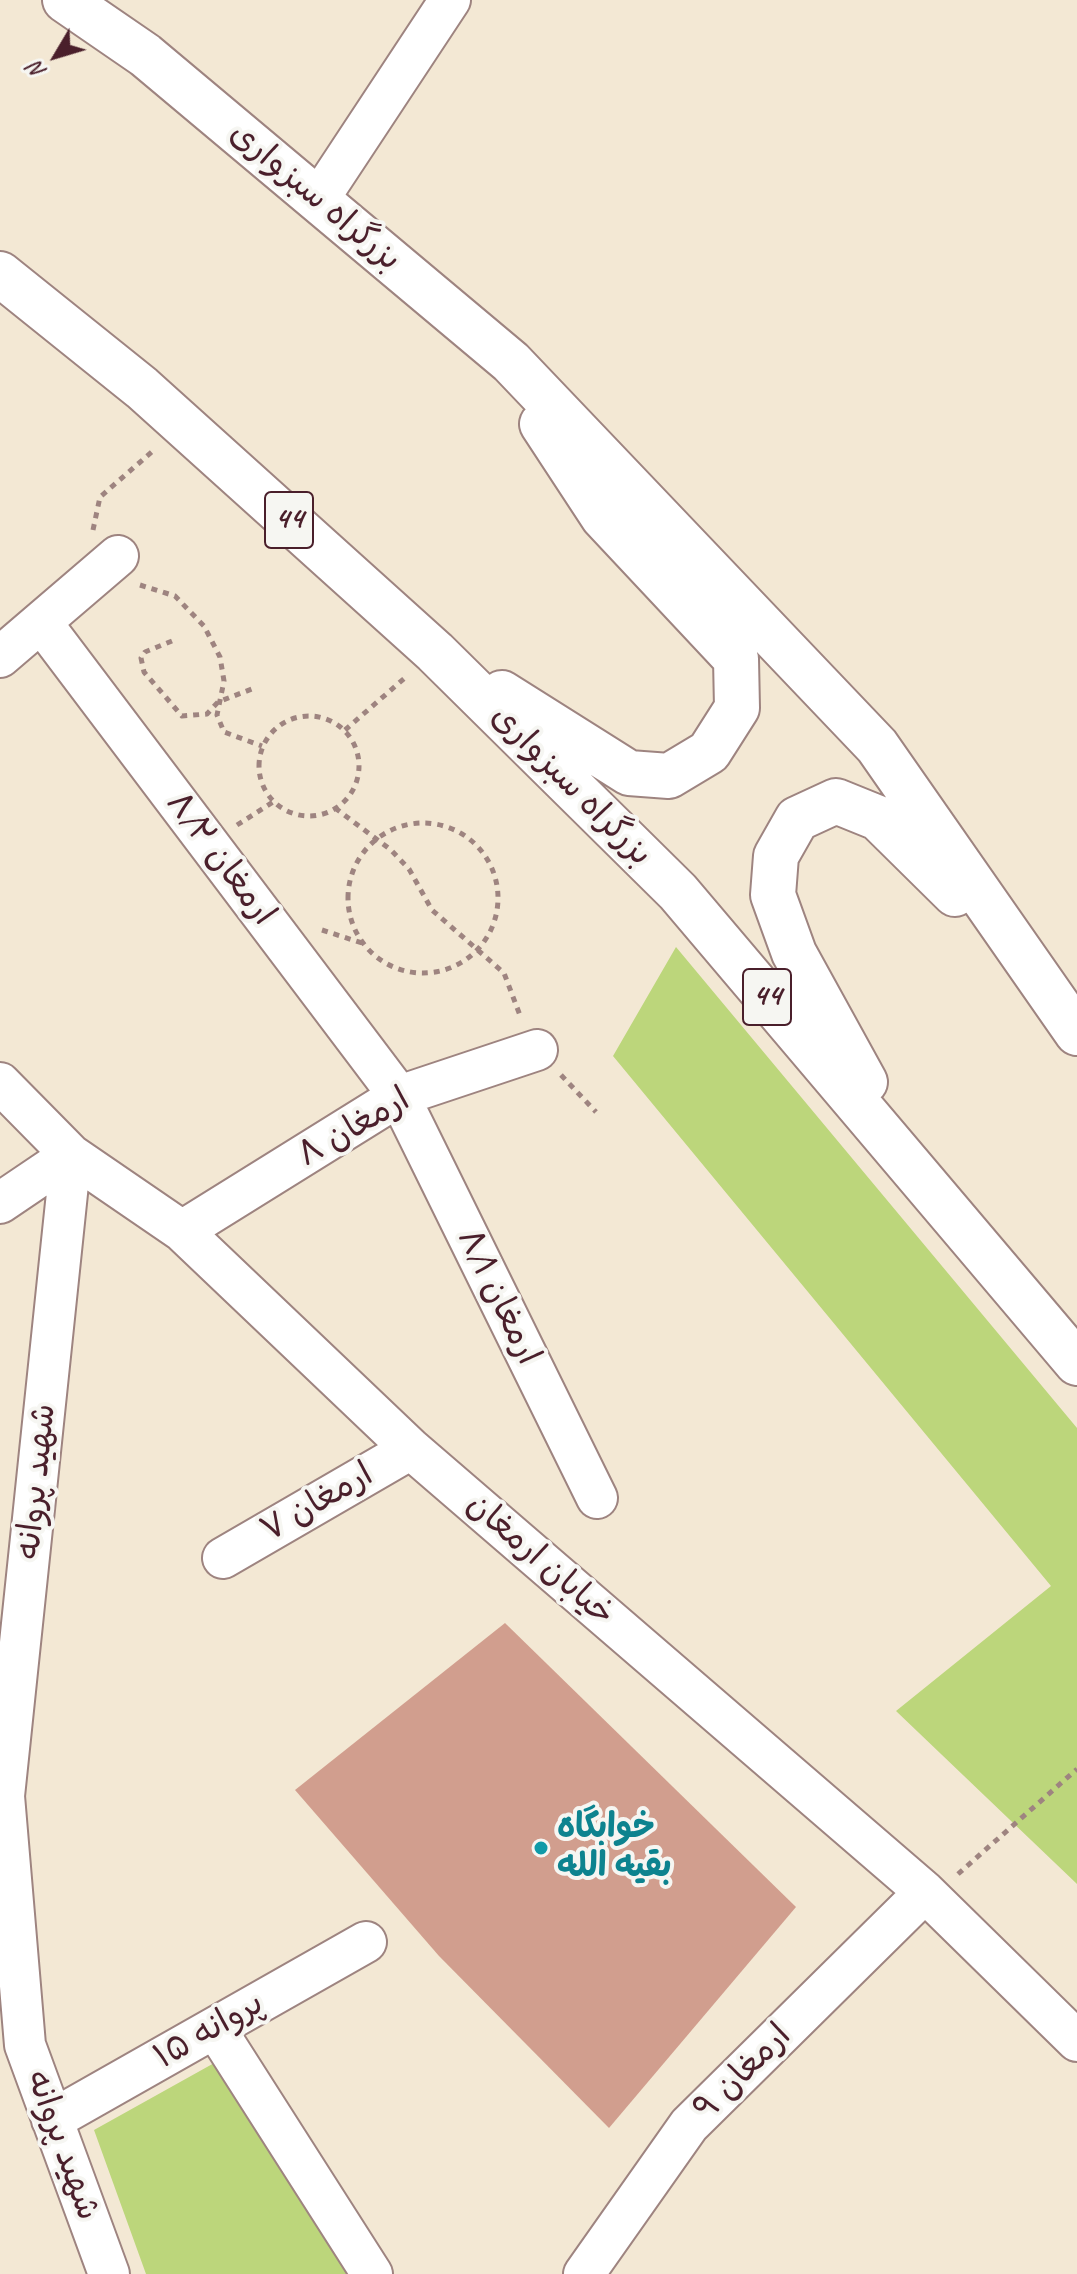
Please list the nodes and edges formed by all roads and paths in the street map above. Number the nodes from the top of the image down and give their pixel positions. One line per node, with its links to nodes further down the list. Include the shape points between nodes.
1 (65, 0): 3 (highway, بزرگراه سبزواری, via 145,55)
2 (450, 0): 3 (street)
3 (318, 200): 5 (highway, بزرگراه سبزواری)
4 (0, 274): 6 (highway, بزرگراه سبزواری / 44)
5 (489, 343): 10 (highway, via 603,517 736,659 737,708 709,752 669,776 629,773); 19 (highway, بزرگراه سبزواری, via 877,746)
6 (183, 425): 7 (path, via 100,497 93,530 96,548); 10 (highway, بزرگراه سبزواری / 44)
7 (112, 561): 8 (street); 13 (path, via 131,582 175,596 204,626 220,657 224,681)
8 (41, 622): 11 (street); 22 (street, ارمغان ۸/۲)
9 (172, 641): 13 (path, via 141,658 153,685 182,716 207,714)
10 (435, 652): 14 (path); 25 (highway, بزرگراه سبزواری / 44, via 678,892)
11 (0, 657)
12 (257, 687): 13 (path)
13 (218, 702): 15 (path, via 224,732)
14 (345, 730): 15 (path, via 309,715 289,719); 16 (path, via 360,766 356,785)
15 (262, 746): 16 (path, via 258,766 273,802 290,813 309,816)
16 (335, 808): 17 (path)
17 (378, 837): 18 (path, via 409,869 432,910); 18 (path, via 414,823 433,823 469,838 483,852 498,889 498,908); 18 (path, via 364,851 348,887 348,907 363,943 394,967 412,972 451,967)
18 (478, 949): 20 (path, via 504,973)
19 (1066, 1017): 25 (highway, via 878,818 836,801 797,819 776,856 773,895 794,953)
20 (537, 1050): 22 (street, ارمغان ۸); 23 (path)
21 (0, 1083): 24 (street, خیابان ارمغان)
22 (399, 1096): 27 (street, ارمغان ۸); 30 (street, ارمغان ۸/۱)
23 (596, 1112)
24 (71, 1155): 26 (street); 27 (street, خیابان ارمغان); 33 (street, شهید پروانه)
25 (917, 1175): 28 (highway, بزرگراه سبزواری / 44)
26 (0, 1203)
27 (182, 1231): 29 (street, خیابان ارمغان)
28 (1077, 1363)
29 (411, 1449): 31 (street, ارمغان ۷); 34 (street, خیابان ارمغان)
30 (597, 1498)
31 (223, 1558)
32 (1077, 1769): 34 (path)
33 (2, 1795): 38 (street, شهید پروانه)
34 (928, 1895): 37 (street, خیابان ارمغان); 42 (street, ارمغان ۹, via 689,2125)
35 (366, 1942): 36 (street, پروانه ۱۵)
36 (215, 2028): 39 (street, پروانه ۱۵); 41 (street)
37 (1077, 2041)
38 (8, 2043): 39 (street, شهید پروانه)
39 (52, 2120): 40 (street, شهید پروانه)
40 (109, 2274)
41 (372, 2274)
42 (584, 2274)

